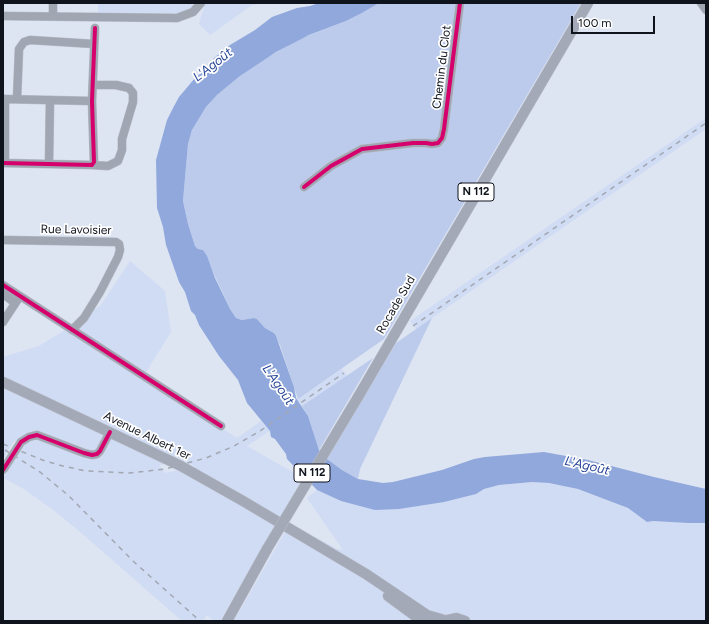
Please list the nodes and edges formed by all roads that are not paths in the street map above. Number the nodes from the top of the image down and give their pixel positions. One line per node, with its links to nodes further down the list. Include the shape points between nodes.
1 (53, 3): 8 (street)
2 (201, 3): 8 (street, via 193,12 177,18)
3 (460, 3): 19 (street, Chemin du Clot, via 444,133 436,140 426,143 362,150 331,166)
4 (588, 3): 31 (main road, Rocade Sud / N 112, bridge)
5 (701, 3): 6 (street)
6 (706, 10)
7 (3, 16): 8 (street)
8 (53, 16)
9 (94, 28): 10 (street)
10 (94, 44): 11 (street); 13 (street, via 30,40 24,42 19,48)
11 (93, 85): 15 (street); 18 (street, via 116,84 129,88 133,93 133,102 118,161 108,166)
12 (4, 99): 13 (street); 16 (street)
13 (17, 99): 14 (street)
14 (50, 100): 15 (street); 17 (street)
15 (92, 101): 18 (street)
16 (4, 163): 17 (street)
17 (49, 164): 18 (street)
18 (92, 165)
19 (304, 187)
20 (3, 240): 25 (street, Rue Lavoisier, via 119,244 118,257 100,292 84,318)
21 (3, 285): 23 (street)
22 (3, 294): 23 (street)
23 (17, 299): 24 (street); 25 (street)
24 (3, 322)
25 (72, 330): 27 (street)
26 (3, 382): 28 (main road, Avenue Albert 1er)
27 (221, 426)
28 (110, 432): 29 (street, bridge, via 97,454 84,453 36,436 29,437 21,442); 30 (main road, Avenue Albert 1er, via 181,466)
29 (3, 470)
30 (342, 561): 32 (main road); 33 (main road, via 427,615)
31 (227, 620)
32 (422, 621)
33 (443, 621): 34 (main road, via 456,618)
34 (465, 621)

